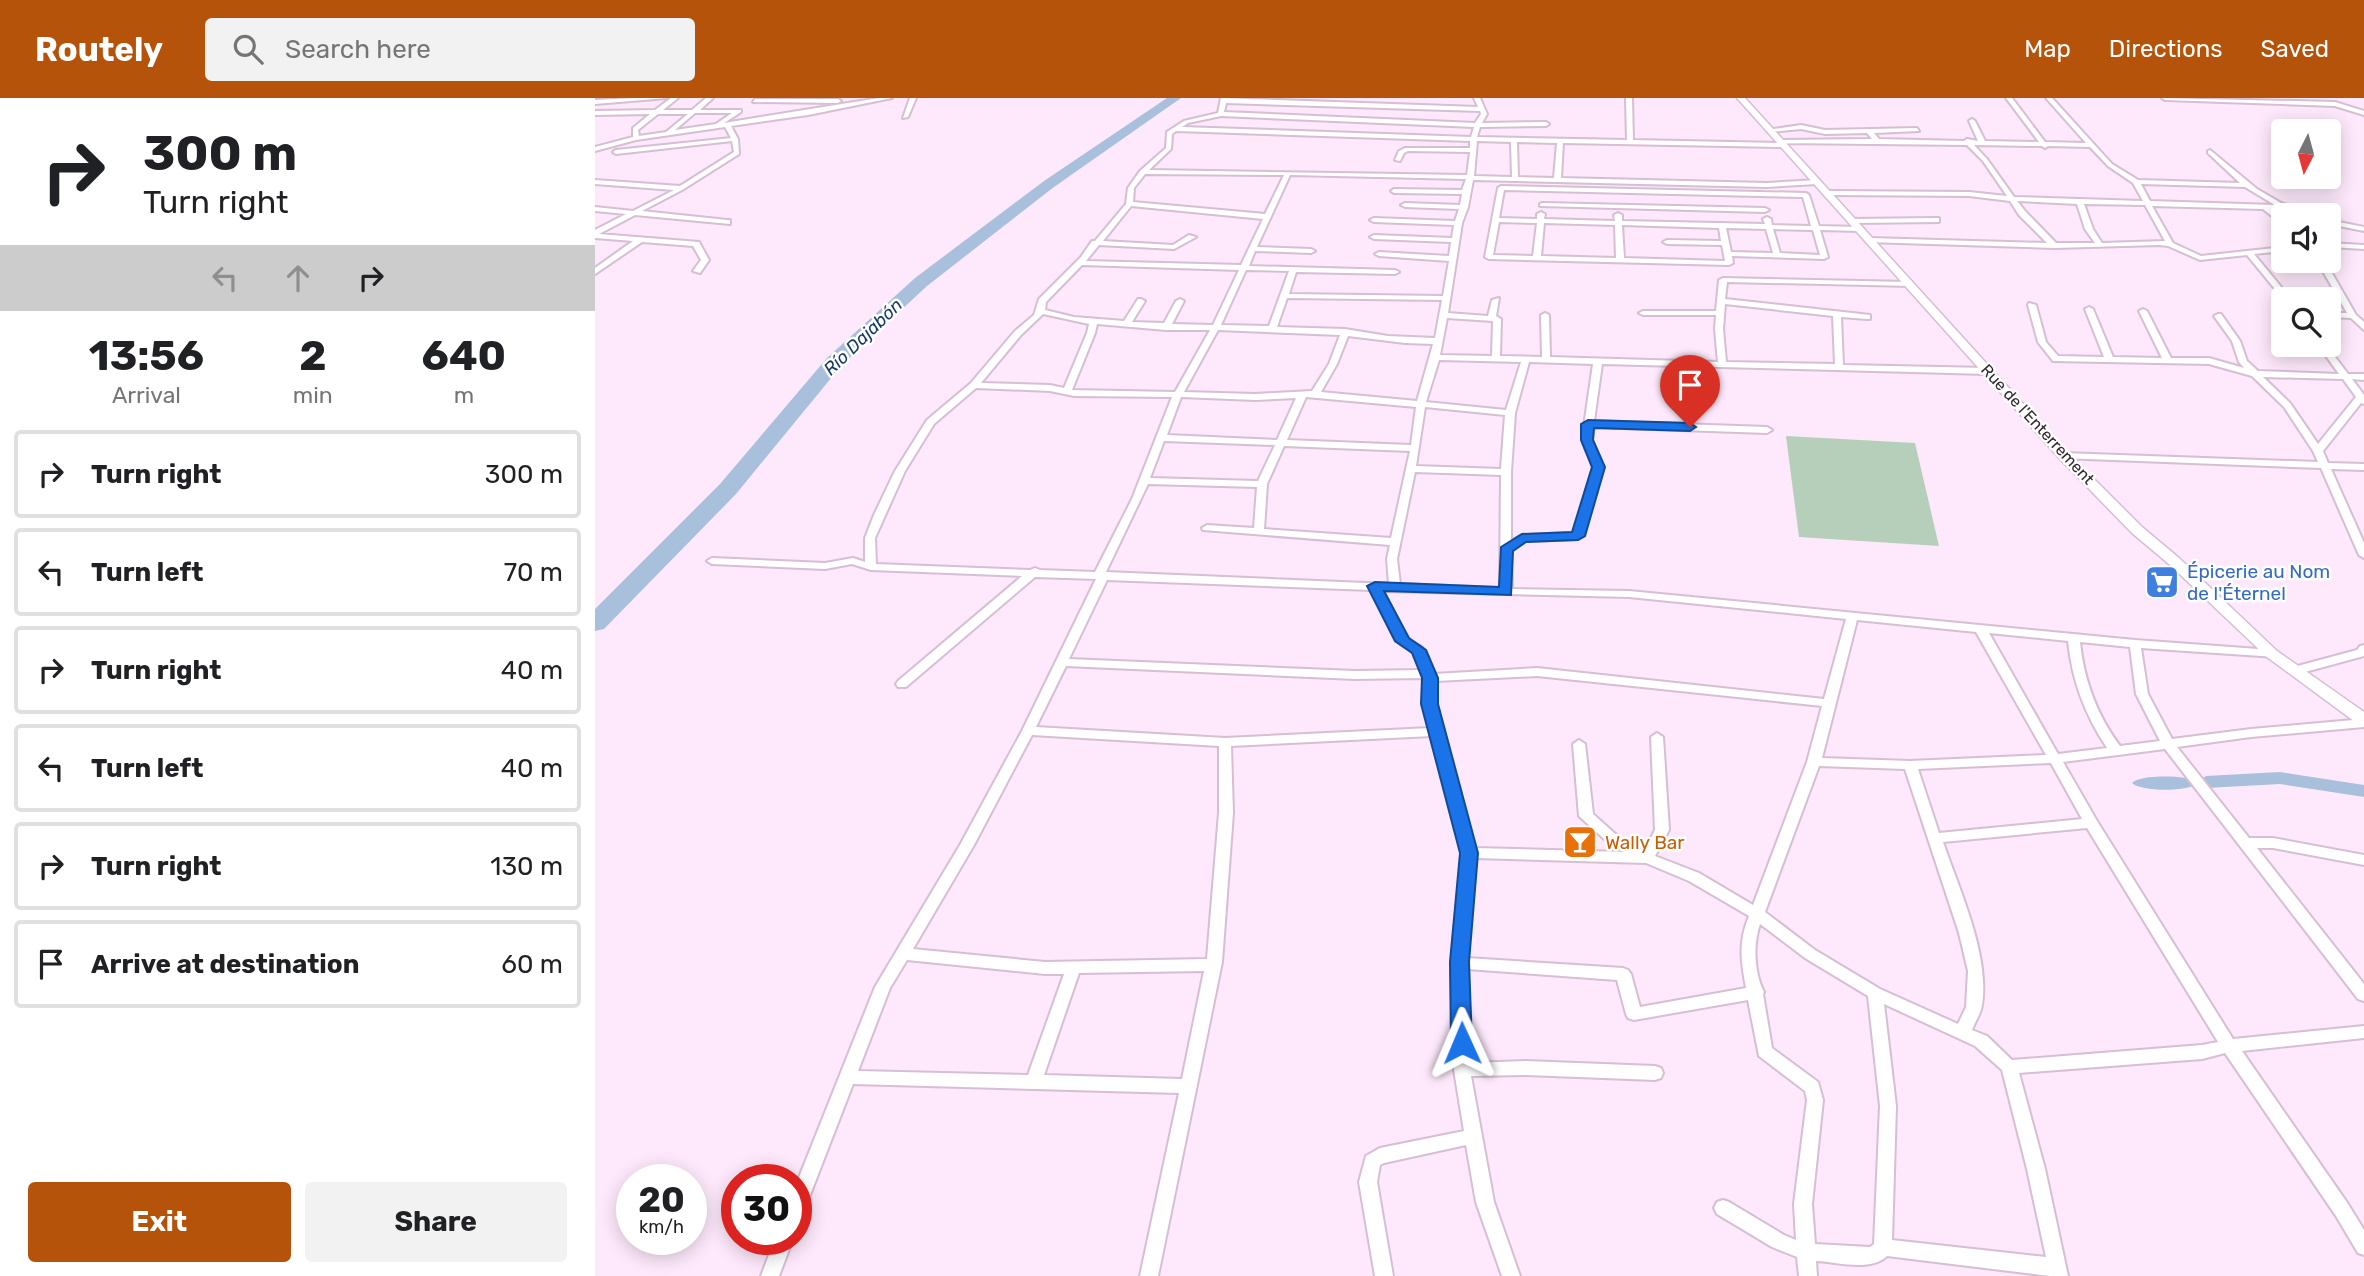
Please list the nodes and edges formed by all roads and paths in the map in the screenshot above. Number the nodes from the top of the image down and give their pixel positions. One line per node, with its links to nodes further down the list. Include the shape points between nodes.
1 (664, 98): 17 (street)
2 (675, 98): 25 (street)
3 (710, 98): 22 (street)
4 (852, 98): 5 (street); 16 (street)
5 (859, 98)
6 (887, 98): 32 (street)
7 (913, 98): 27 (street)
8 (1477, 98): 20 (street)
9 (1629, 98): 48 (street)
10 (1741, 98): 36 (street, Rue de l'Enterrement)
11 (2009, 98): 52 (street)
12 (2049, 98): 51 (street)
13 (2165, 98): 24 (street, via 2335,104)
14 (1224, 99): 18 (street); 26 (street)
15 (758, 100): 16 (street); 21 (street)
16 (805, 100)
17 (595, 102)
18 (1330, 103): 19 (street); 28 (street)
19 (1402, 105): 20 (street); 29 (street)
20 (1481, 109): 33 (street, via 1484,114)
21 (739, 111): 22 (street); 34 (street)
22 (691, 112): 25 (street); 39 (street)
23 (595, 113): 25 (street)
24 (2364, 113)
25 (655, 114): 41 (street, via 635,129)
26 (1221, 114): 28 (street); 35 (street)
27 (905, 117)
28 (1321, 117): 29 (street)
29 (1389, 121): 33 (street); 40 (street)
30 (1972, 121): 49 (street)
31 (1546, 124): 33 (street)
32 (727, 125): 34 (street); 42 (street)
33 (1476, 125): 43 (street)
34 (715, 127): 39 (street)
35 (1173, 130): 40 (street); 58 (street, via 1169,148)
36 (1770, 130): 38 (street); 50 (street, Rue de l'Enterrement)
37 (1917, 130): 38 (street)
38 (1869, 131): 46 (street)
39 (668, 134): 41 (street)
40 (1378, 135): 43 (street)
41 (636, 138): 53 (street)
42 (735, 139): 55 (street); 67 (street, via 737,153)
43 (1472, 139): 44 (street); 54 (street)
44 (1514, 139): 45 (street); 61 (street)
45 (1560, 140): 48 (street); 62 (street)
46 (1877, 141): 47 (street); 50 (street)
47 (1967, 141): 49 (street); 75 (street, via 1996,173)
48 (1630, 142): 50 (street)
49 (1982, 142): 52 (street)
50 (1783, 143): 64 (street, Rue de l'Enterrement)
51 (2093, 145): 52 (street); 65 (street, via 2110,165)
52 (2045, 146)
53 (595, 149)
54 (1473, 150): 57 (street, via 1408,149); 60 (street)
55 (615, 152)
56 (2210, 152): 66 (street)
57 (1398, 160)
58 (1142, 172): 59 (street); 79 (street, via 1131,188)
59 (1288, 173): 60 (street); 91 (street)
60 (1471, 177): 61 (street); 71 (street)
61 (1515, 179): 62 (street)
62 (1557, 180): 64 (street)
63 (595, 181): 67 (street)
64 (1817, 182): 73 (street, Rue de l'Enterrement)
65 (2136, 182): 66 (street); 77 (street)
66 (2244, 185): 78 (street)
67 (680, 188): 90 (street)
68 (1544, 189): 70 (street); 81 (street); 93 (street, via 1501,188)
69 (1394, 191): 71 (street)
70 (1619, 191): 72 (street); 82 (street)
71 (1465, 192): 83 (street)
72 (1691, 193): 74 (street); 86 (street)
73 (1828, 193): 75 (street); 103 (street, Rue de l'Enterrement)
74 (1762, 194): 88 (street); 105 (street, via 1806,195)
75 (2010, 198): 76 (street); 118 (street)
76 (2080, 201): 77 (street); 117 (street)
77 (2148, 203): 84 (street); 116 (street)
78 (2275, 203)
79 (1129, 204): 91 (street); 114 (street)
80 (1405, 205): 83 (street)
81 (1542, 205): 82 (street); 95 (street)
82 (1618, 206): 86 (street); 98 (street)
83 (1464, 207): 97 (street)
84 (2265, 207): 85 (street); 89 (street)
85 (2271, 207)
86 (1691, 208): 88 (street); 101 (street)
87 (595, 209): 90 (street)
88 (1765, 210): 104 (street)
89 (2271, 212)
90 (634, 214): 96 (street); 107 (street)
91 (1269, 217): 121 (street)
92 (1374, 220): 97 (street)
93 (1495, 220): 95 (street); 128 (street, via 1489,257)
94 (1936, 220): 103 (street)
95 (1540, 221): 98 (street); 128 (street)
96 (727, 222)
97 (1458, 223): 111 (street)
98 (1618, 223): 99 (street); 130 (street)
99 (1665, 224): 101 (street); 113 (street)
100 (2341, 224): 106 (street)
101 (1694, 225): 102 (street)
102 (1722, 225): 104 (street); 115 (street)
103 (1856, 225): 105 (street); 112 (street, Rue de l'Enterrement)
104 (1769, 226): 105 (street); 127 (street)
105 (1815, 227): 127 (street, via 1825,257)
106 (2364, 229)
107 (595, 235): 110 (street)
108 (1192, 237): 114 (street, via 1174,247)
109 (1374, 237): 111 (street)
110 (641, 239): 135 (street, via 695,244 705,260); 136 (street)
111 (1456, 240): 129 (street)
112 (1870, 240): 118 (street); 139 (street, Rue de l'Enterrement)
113 (1667, 242): 115 (street); 131 (street)
114 (1095, 243): 132 (street)
115 (1725, 243): 126 (street)
116 (2170, 244): 117 (street); 124 (street, via 2200,258)
117 (2100, 245): 118 (street)
118 (2055, 246)
119 (2341, 246): 120 (street)
120 (2364, 247)
121 (1253, 249): 123 (street); 133 (street)
122 (2271, 250): 124 (street)
123 (1311, 251)
124 (2249, 253): 140 (street)
125 (1379, 254): 129 (street)
126 (1727, 254): 127 (street); 131 (street, via 1729,263)
127 (1777, 256)
128 (1537, 258): 130 (street)
129 (1453, 259): 142 (street)
130 (1620, 261): 131 (street)
131 (1668, 262)
132 (1079, 263): 133 (street); 150 (street, via 1042,301)
133 (1242, 269): 134 (street); 165 (street)
134 (1293, 270): 137 (street); 141 (street)
135 (697, 271)
136 (595, 272)
137 (1395, 272)
138 (2328, 273): 158 (street)
139 (1909, 284): 146 (street, via 1732,278 1723,280); 179 (street, Rue de l'Enterrement)
140 (2277, 287)
141 (1284, 296): 142 (street); 166 (street)
142 (1447, 298): 154 (street)
143 (1496, 300): 159 (street)
144 (1141, 301): 162 (street)
145 (1180, 301): 163 (street)
146 (1721, 301): 152 (street); 153 (street)
147 (2032, 305): 173 (street, via 2042,342 2056,359)
148 (2089, 309): 173 (street)
149 (2143, 310): 175 (street)
150 (1041, 311): 161 (street); 183 (street)
151 (1643, 313): 152 (street)
152 (1720, 313): 177 (street)
153 (1837, 313): 160 (street); 178 (street)
154 (1444, 315): 159 (street); 168 (street)
155 (1545, 315): 174 (street)
156 (2341, 315): 158 (street)
157 (2218, 316): 180 (street, via 2236,341 2243,362)
158 (2353, 316): 164 (street)
159 (1492, 317): 171 (street, via 1497,319)
160 (1867, 317)
161 (1093, 322): 162 (street); 184 (street)
162 (1126, 324): 163 (street)
163 (1166, 327): 165 (street)
164 (2364, 327)
165 (1215, 329): 166 (street); 185 (street)
166 (1272, 329): 167 (street)
167 (1345, 332): 168 (street); 186 (street)
168 (1438, 341): 169 (street)
169 (1435, 357): 171 (street); 189 (street)
170 (2331, 357): 181 (street)
171 (1496, 358): 172 (street)
172 (1526, 358): 174 (street); 190 (street)
173 (2109, 358): 175 (street)
174 (1546, 359): 176 (street)
175 (2167, 359): 180 (street, via 2210,360)
176 (1598, 362): 177 (street); 191 (street)
177 (1721, 363): 178 (street)
178 (1839, 365): 179 (street)
179 (1988, 371): 197 (street, Rue de l'Enterrement)
180 (2255, 374): 181 (street); 196 (street, via 2287,405)
181 (2345, 376): 182 (street); 188 (street)
182 (2364, 377)
183 (974, 384): 184 (street); 211 (street, via 930,422 900,471 870,538)
184 (1067, 393): 185 (street)
185 (1178, 394): 187 (street); 193 (street)
186 (1315, 394): 187 (street); 189 (street)
187 (1301, 395): 194 (street)
188 (2363, 399): 196 (street)
189 (1421, 404): 190 (street); 195 (street)
190 (1510, 413): 201 (street)
191 (1588, 424): 192 (street); 208 (street, via 1587,440 1598,467 1578,536 1522,538)
192 (1767, 429)
193 (1161, 438): 194 (street); 202 (street)
194 (1280, 443): 195 (street); 203 (street)
195 (1415, 448): 200 (street)
196 (2318, 451): 198 (street)
197 (2064, 456): 198 (street); 222 (street, Rue de l'Enterrement)
198 (2324, 464): 199 (street); 206 (street)
199 (2364, 467)
200 (1411, 469): 201 (street); 207 (street)
201 (1506, 471): 208 (street)
202 (1144, 481): 203 (street); 213 (street)
203 (1262, 484): 205 (street)
204 (1207, 528): 205 (street)
205 (1259, 531): 207 (street)
206 (2361, 540): 209 (street)
207 (1396, 542): 215 (street, via 1392,559)
208 (1506, 550): 216 (street)
209 (2364, 555)
210 (712, 561): 211 (street, via 825,566 853,561)
211 (871, 566): 212 (street)
212 (1035, 571): 213 (street); 226 (street)
213 (1102, 575): 214 (street); 223 (street)
214 (1375, 586): 215 (street); 225 (street, via 1402,641 1418,650)
215 (1395, 587): 216 (street)
216 (1506, 592): 217 (street, via 1629,594)
217 (1851, 616): 218 (street); 227 (street)
218 (1980, 628): 219 (street); 236 (street)
219 (2074, 638): 220 (street); 235 (street, via 2083,690 2097,725)
220 (2135, 644): 222 (street); 234 (street, via 2142,694)
221 (2364, 649): 224 (street)
222 (2272, 654): 224 (street, Rue de l'Enterrement)
223 (1061, 662): 225 (street); 229 (street)
224 (2294, 671): 228 (street, Rue de l'Enterrement)
225 (1429, 676): 227 (street, via 1537,672); 230 (street)
226 (902, 684)
227 (1829, 703): 237 (street)
228 (2364, 721): 234 (street)
229 (1028, 731): 232 (street); 246 (street)
230 (1437, 732): 232 (street); 242 (street)
231 (1657, 737): 243 (street, via 1662,830)
232 (1225, 742): 248 (street, via 1226,813)
233 (1579, 744): 243 (street, via 1586,816 1617,843)
234 (2169, 745): 235 (street); 241 (street)
235 (2117, 752): 236 (street)
236 (2056, 759): 238 (street); 239 (street)
237 (1814, 762): 238 (street); 245 (street)
238 (1910, 765): 240 (street)
239 (2091, 823): 240 (street); 255 (street)
240 (1935, 838): 253 (street, via 1976,971 1974,1007)
241 (2247, 843): 244 (street, via 2273,843); 252 (street)
242 (1469, 853): 243 (street); 247 (street)
243 (1647, 858): 245 (street, via 1694,877)
244 (2364, 860)
245 (1757, 914): 250 (street, via 1749,934 1748,957); 251 (street, via 1810,954)
246 (903, 954): 249 (street); 259 (street, via 883,987)
247 (1459, 962): 250 (street, via 1623,974 1634,1014); 257 (street)
248 (1213, 965): 249 (street); 261 (street)
249 (1073, 969): 260 (street)
250 (1756, 992): 267 (street, via 1765,1051 1812,1087 1815,1100 1803,1204)
251 (1875, 993): 253 (street); 265 (street, via 1888,1106)
252 (2364, 995)
253 (1963, 1031): 256 (street)
254 (2364, 1032): 255 (street)
255 (2229, 1046): 256 (street); 266 (street)
256 (2009, 1067): 269 (street)
257 (1462, 1070): 258 (street); 262 (street)
258 (1655, 1073)
259 (846, 1077): 260 (street); 263 (street)
260 (1034, 1081): 261 (street)
261 (1188, 1086): 271 (street)
262 (1474, 1136): 272 (street, via 1371,1161 1368,1182); 273 (street, via 1485,1202)
263 (812, 1166)
264 (1723, 1208): 267 (street)
265 (1883, 1247): 267 (street, via 1869,1256); 269 (street)
266 (2364, 1247)
267 (1806, 1252): 274 (street)
268 (778, 1255): 270 (street)
269 (2059, 1271)
270 (770, 1276)
271 (1149, 1276)
272 (1384, 1276)
273 (1511, 1276)
274 (1808, 1276)

